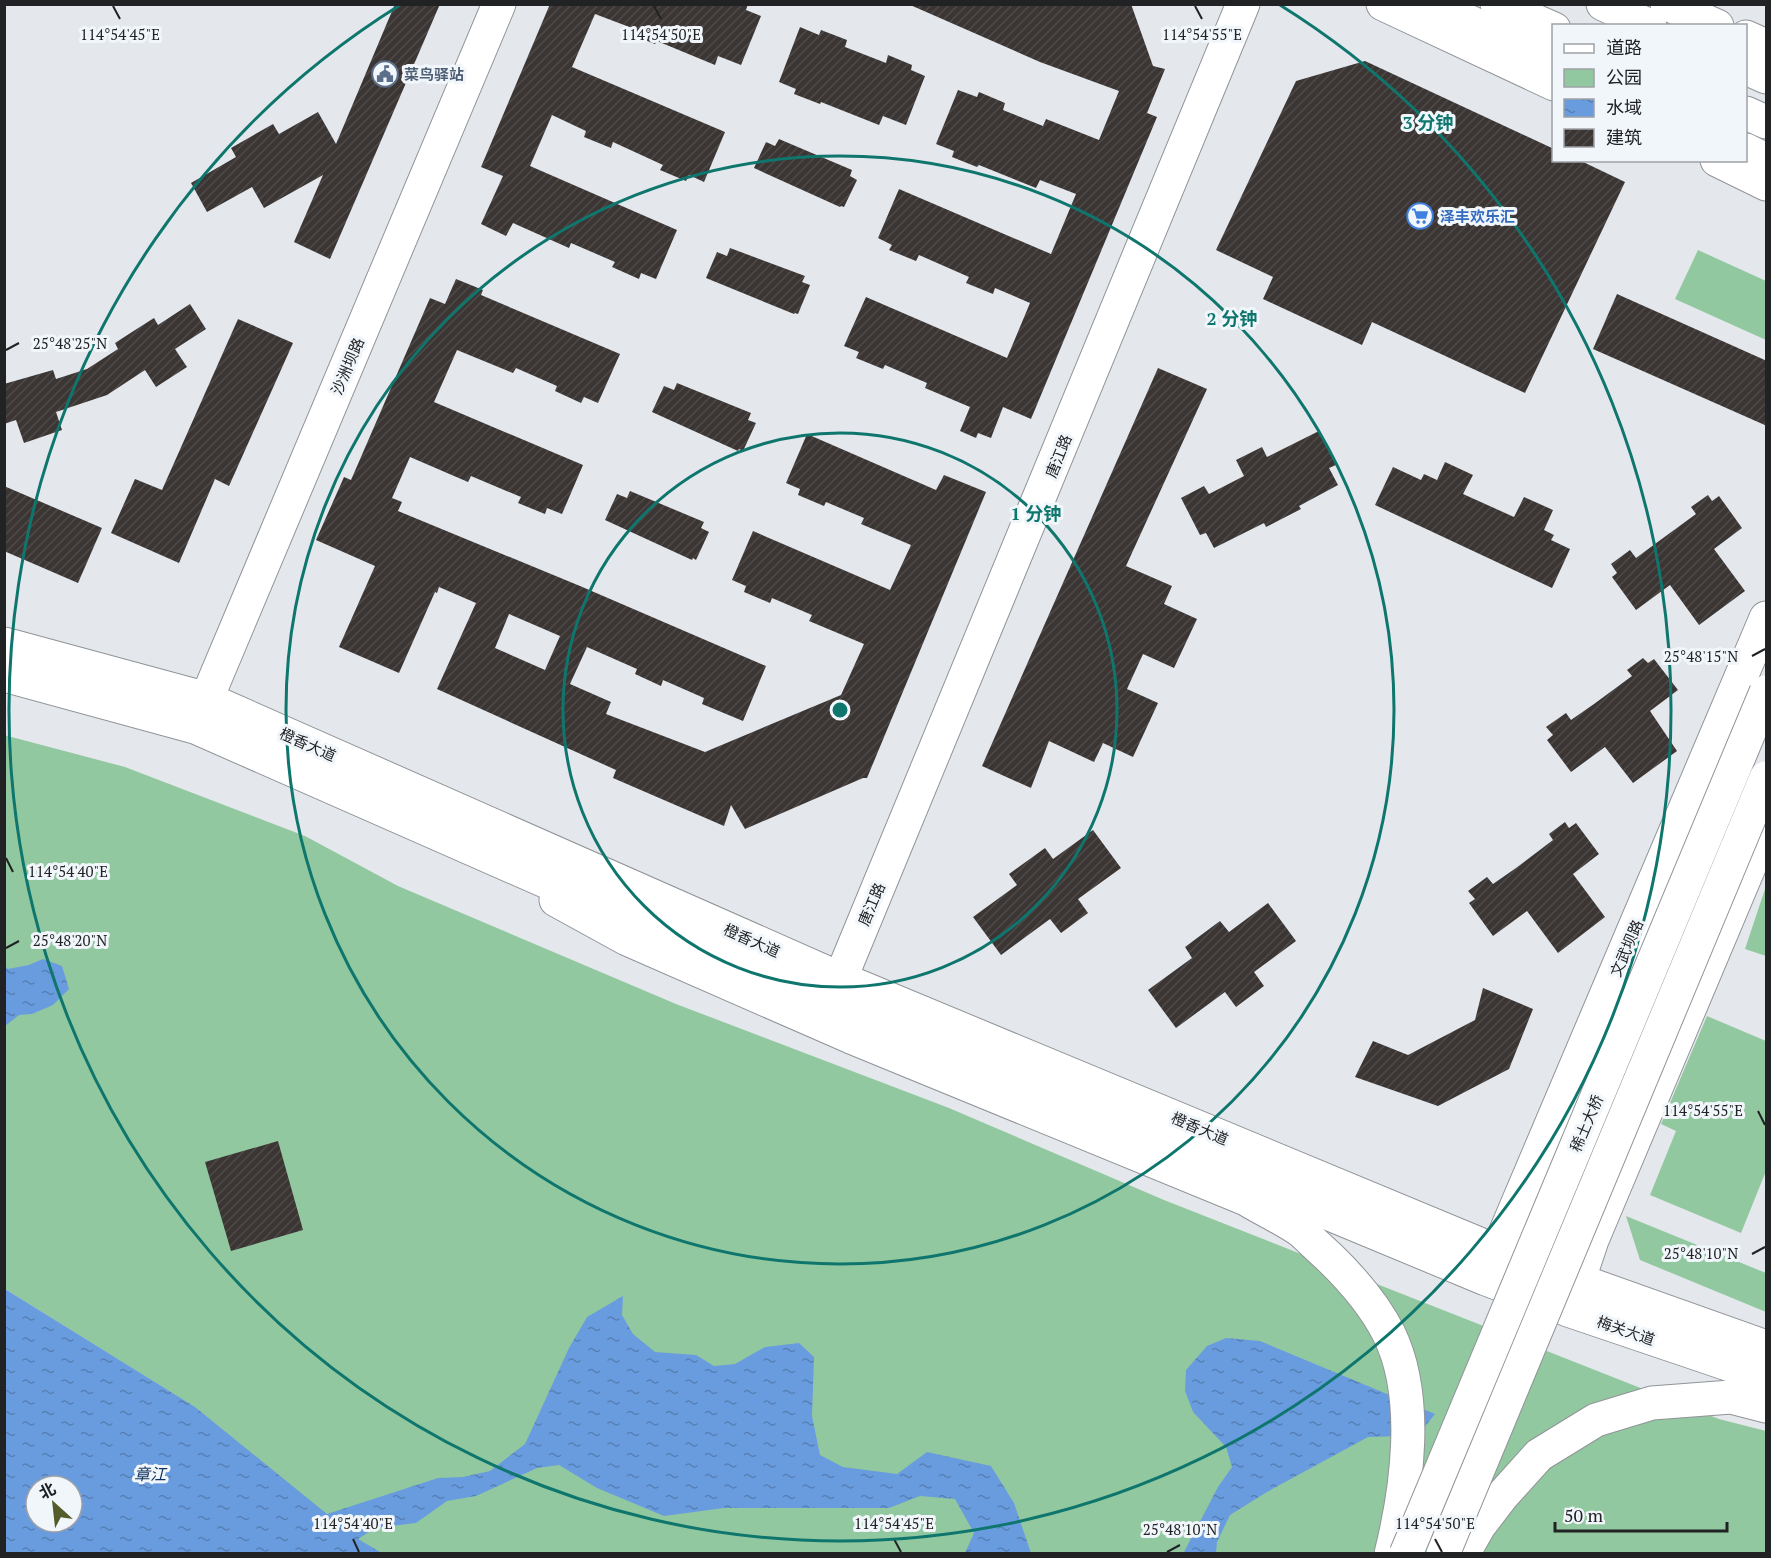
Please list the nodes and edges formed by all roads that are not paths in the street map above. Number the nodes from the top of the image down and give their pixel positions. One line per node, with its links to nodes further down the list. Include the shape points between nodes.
1 (499, 4): 31 (main road, 沙洲坝路)
2 (1243, 4): 35 (main road, 唐江路)
3 (1383, 4): 20 (main road)
4 (1431, 4): 17 (main road)
5 (1497, 4): 12 (main road)
6 (1603, 4): 9 (main road)
7 (1667, 4): 10 (main road)
8 (1687, 4): 11 (main road)
9 (1646, 24)
10 (1712, 24)
11 (1728, 24)
12 (1552, 28)
13 (1747, 32): 15 (main road)
14 (1747, 37): 16 (main road)
15 (1767, 41)
16 (1767, 46)
17 (1552, 60)
18 (1747, 68): 19 (main road)
19 (1767, 77)
20 (1552, 83)
21 (1747, 113): 22 (main road)
22 (1767, 122)
23 (1747, 150): 24 (main road)
24 (1767, 160)
25 (1721, 162): 26 (main road)
26 (1767, 184)
27 (1767, 618): 36 (main road, 文武坝路)
28 (4, 644): 31 (main road, 橙香大道)
29 (4, 675): 31 (main road, 橙香大道)
30 (1767, 692): 42 (main road, 稀土大桥, bridge)
31 (201, 713): 33 (main road, 橙香大道); 35 (main road, 橙香大道)
32 (1767, 778): 43 (main road, bridge)
33 (418, 824): 35 (main road, 橙香大道); 41 (main road, via 627,939 851,1037 1246,1199 1301,1231 1347,1274 1372,1305 1390,1336 1402,1370 1408,1463)
34 (1767, 827): 37 (main road, via 1592,1240)
35 (835, 992): 36 (main road, 橙香大道)
36 (1491, 1265): 37 (main road, 梅关大道)
37 (1573, 1296): 38 (main road, 梅关大道); 39 (main road, 梅关大道)
38 (1767, 1347)
39 (1767, 1377)
40 (1767, 1406): 44 (main road, via 1731,1397 1652,1403 1596,1420 1539,1455 1502,1496)
41 (1391, 1554)
42 (1406, 1554)
43 (1443, 1554)
44 (1463, 1554)

